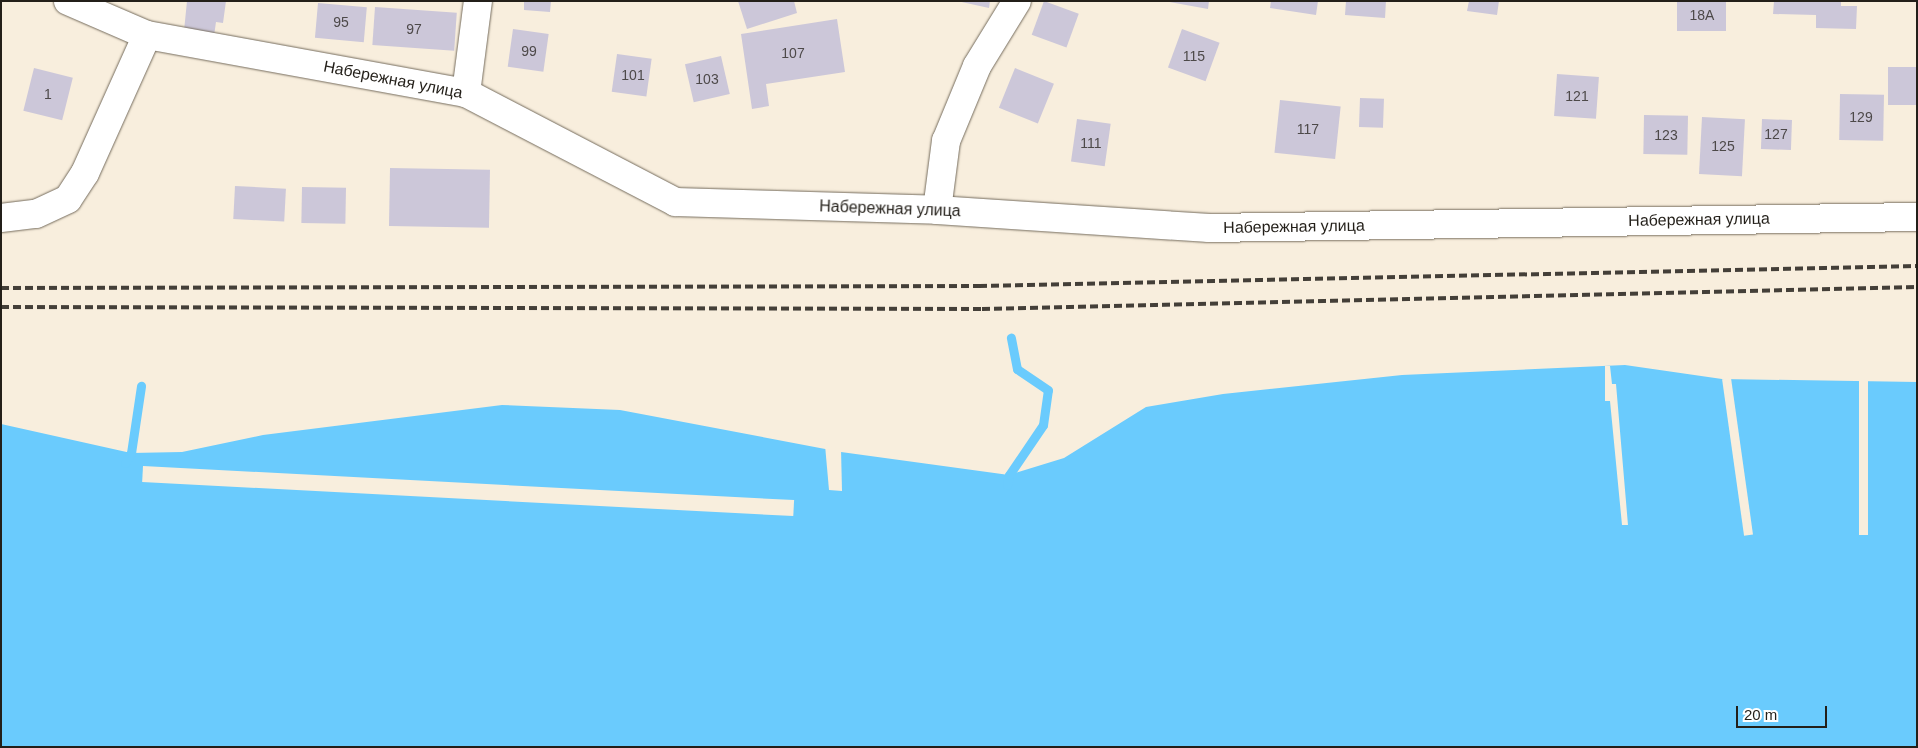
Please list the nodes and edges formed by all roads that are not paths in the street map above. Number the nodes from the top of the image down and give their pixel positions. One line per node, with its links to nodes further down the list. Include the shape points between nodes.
1 (68, 1): 4 (street, Набережная улица)
2 (478, 1): 5 (street)
3 (1017, 1): 6 (street, via 977,66 946,141)
4 (147, 35): 5 (street, Набережная улица); 8 (street, via 85,173 68,199 36,214)
5 (466, 93): 6 (street, Набережная улица, via 675,202)
6 (937, 210): 7 (street, Набережная улица, via 1209,228)
7 (1917, 217)
8 (1, 218)

